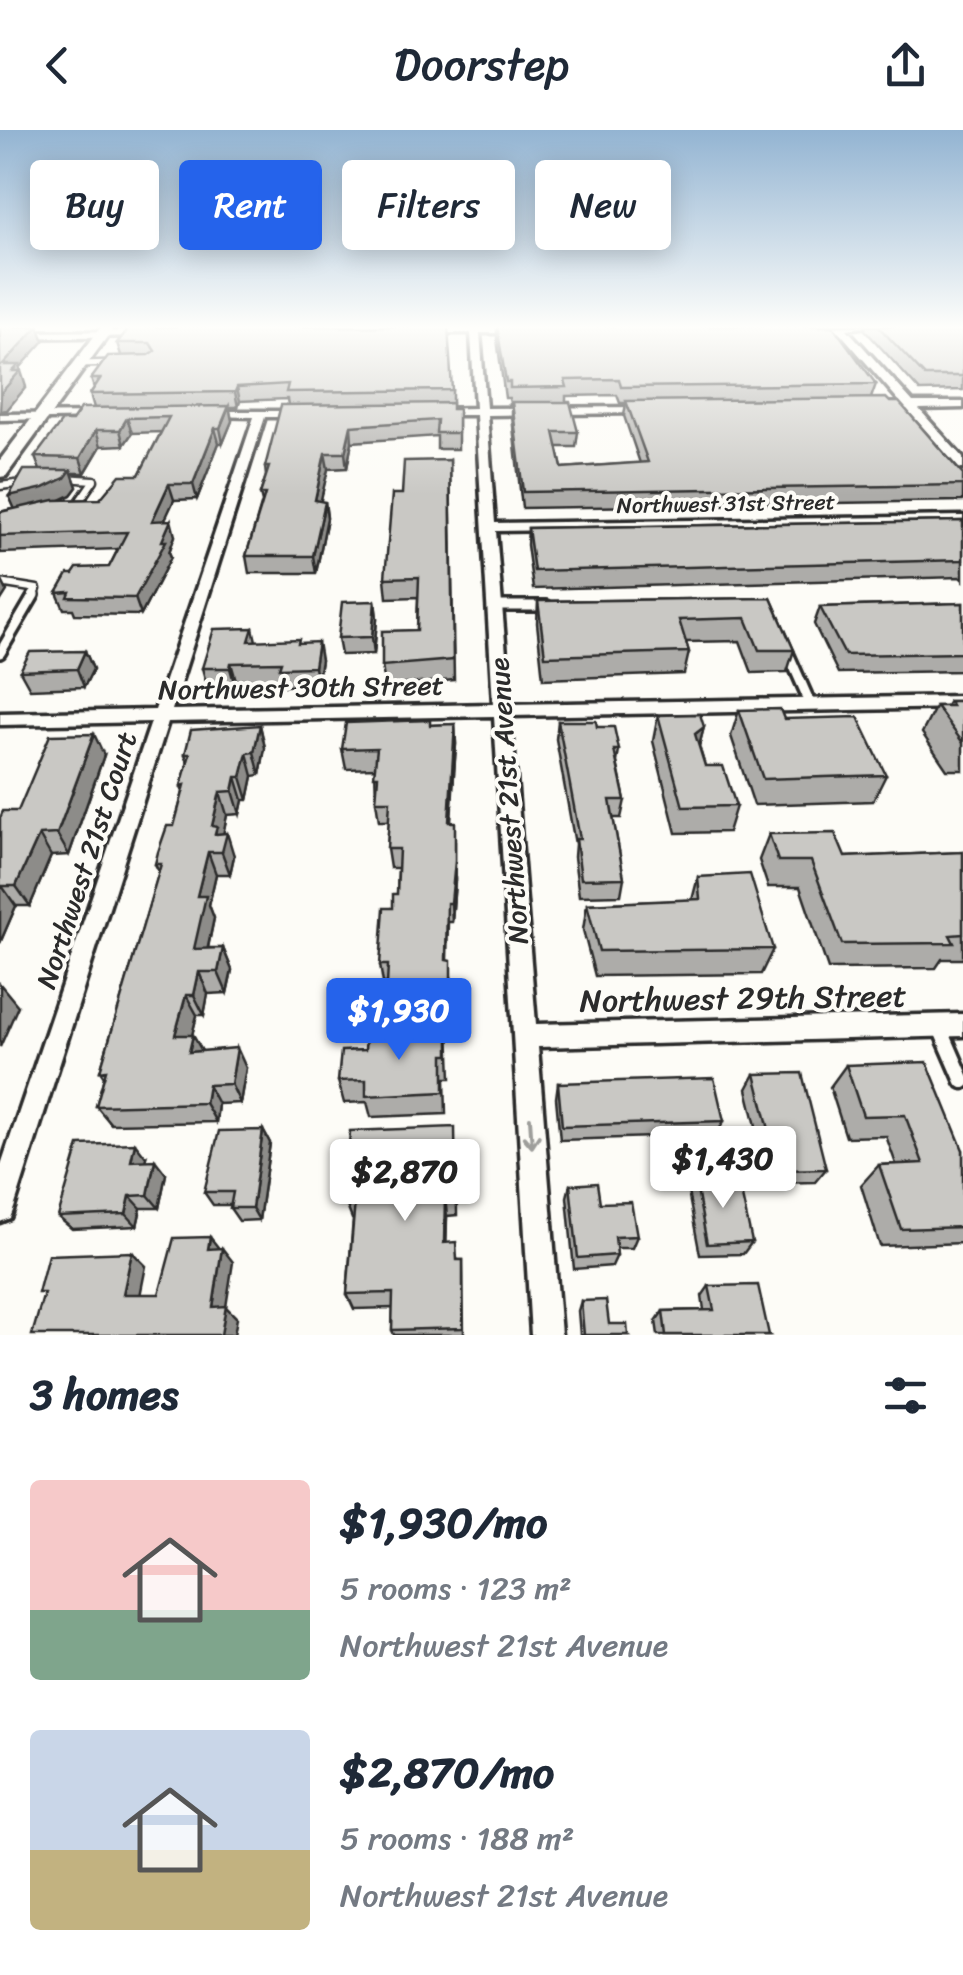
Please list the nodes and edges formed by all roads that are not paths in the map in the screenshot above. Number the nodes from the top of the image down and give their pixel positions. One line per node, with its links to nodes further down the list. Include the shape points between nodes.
1 (67, 382): 15 (main road)
2 (480, 382): 9 (street, Northwest 21st Avenue)
3 (889, 382): 6 (street)
4 (963, 405): 6 (street)
5 (871, 406): 6 (street)
6 (911, 406): 16 (street)
7 (652, 410): 9 (street)
8 (426, 412): 9 (street)
9 (482, 412): 23 (street, Northwest 21st Avenue)
10 (201, 414): 11 (street)
11 (261, 414): 12 (street); 32 (street, Northwest 21st Court)
12 (316, 414)
13 (122, 415): 15 (street)
14 (0, 416): 15 (street)
15 (42, 416): 17 (main road)
16 (963, 465)
17 (0, 472)
18 (34, 478): 20 (lane)
19 (52, 478): 21 (lane, via 94,480)
20 (0, 486)
21 (71, 508)
22 (963, 520): 23 (street, Northwest 31st Street)
23 (489, 527): 25 (street, Northwest 21st Avenue)
24 (0, 583): 28 (lane, via 37,589)
25 (495, 606): 26 (lane); 31 (street, Northwest 21st Avenue)
26 (551, 606)
27 (785, 647): 30 (lane)
28 (0, 654)
29 (963, 702): 30 (street, Northwest 30th Street)
30 (811, 705): 31 (street, Northwest 30th Street)
31 (502, 711): 32 (street, Northwest 30th Street); 35 (street, Northwest 21st Avenue)
32 (162, 716): 33 (street, Northwest 30th Street); 37 (street, Northwest 21st Court)
33 (0, 720)
34 (951, 1025): 35 (street, Northwest 29th Street); 36 (lane)
35 (524, 1036): 38 (street, Northwest 21st Avenue, one-way to 38)
36 (963, 1080)
37 (0, 1208)
38 (546, 1335)

